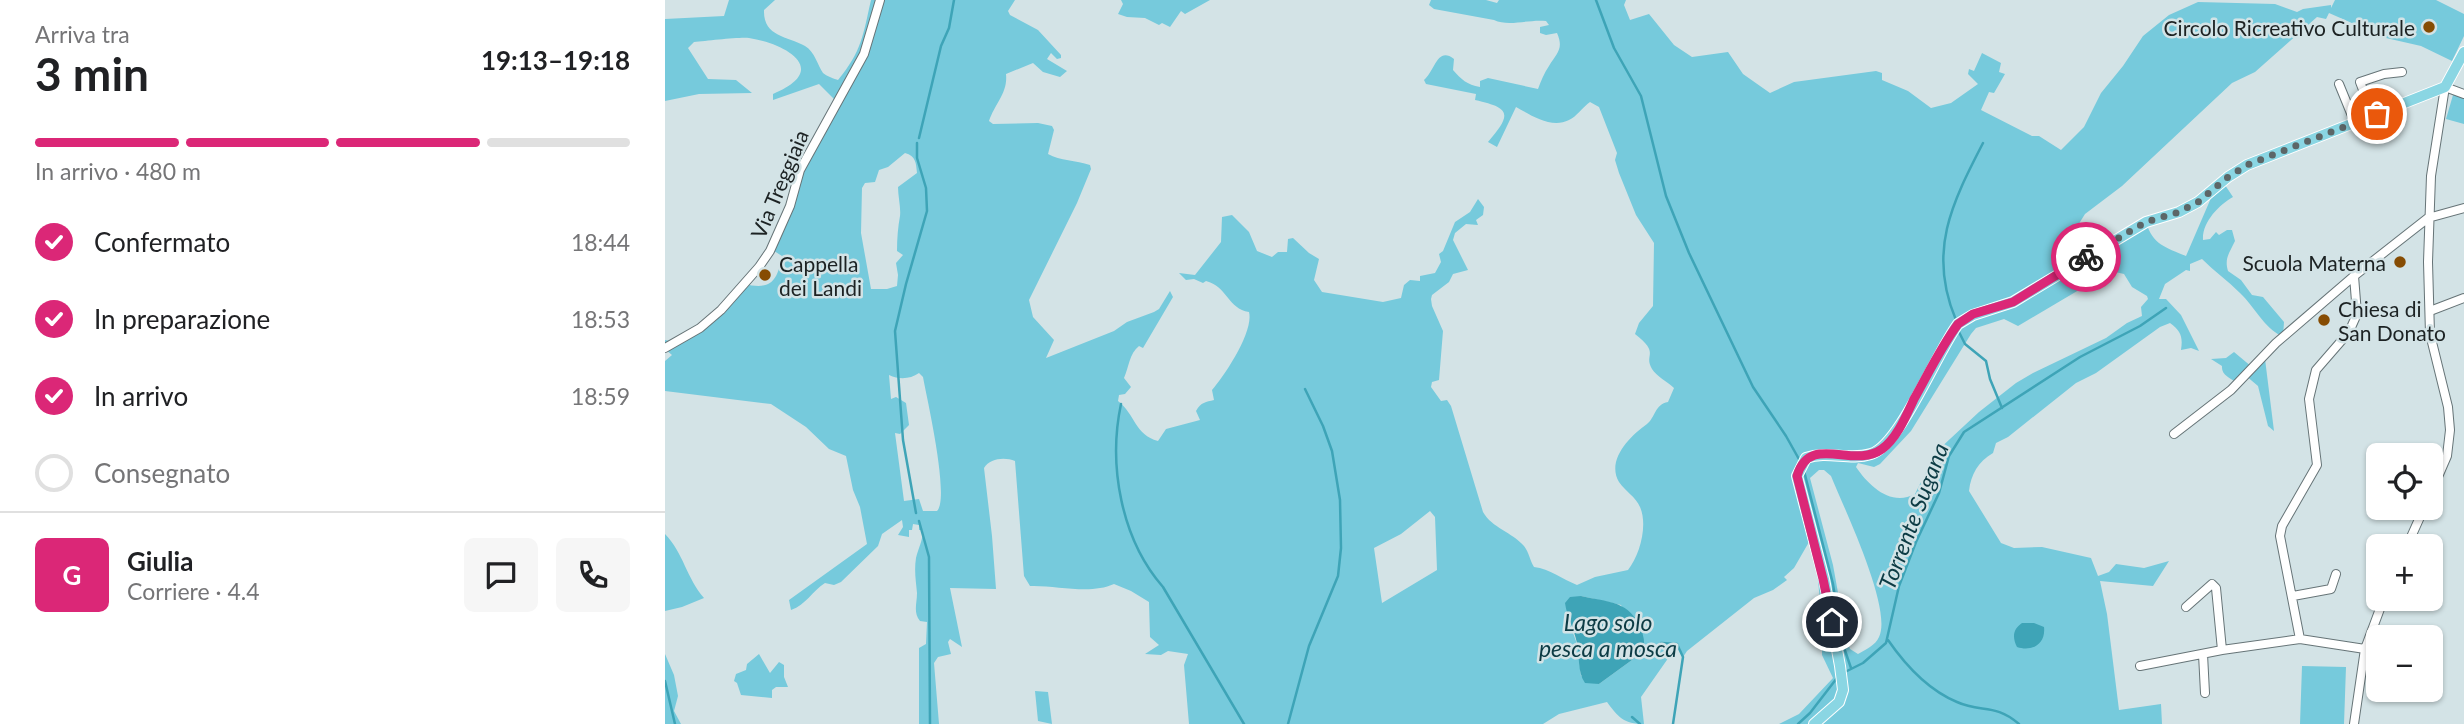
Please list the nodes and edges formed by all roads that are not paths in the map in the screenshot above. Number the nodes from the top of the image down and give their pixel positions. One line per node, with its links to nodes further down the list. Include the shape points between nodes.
1 (880, 0): 14 (street, Via Treggiaia, via 864,54 800,170 770,251 721,310)
2 (2464, 52): 5 (main road)
3 (2402, 72): 7 (street, via 2360,82)
4 (2339, 84): 8 (street)
5 (2445, 87): 6 (street); 7 (main road); 10 (street)
6 (2464, 94)
7 (2377, 114): 8 (main road)
8 (2355, 123): 27 (main road, via 2247,165 2198,202 2146,222 2013,302 1973,314 1958,324 1882,449 1860,456 1817,454 1806,458 1797,476 1843,679 1839,702)
9 (2464, 208): 10 (street)
10 (2428, 218): 11 (street); 13 (street)
11 (2354, 276): 15 (street, via 2276,343 2231,390); 18 (street, via 2357,314 2349,332 2316,370 2309,399 2317,465 2280,536)
12 (2464, 298): 13 (street)
13 (2430, 311): 16 (street, via 2430,334 2450,430)
14 (665, 348)
15 (2174, 434)
16 (2443, 465)
17 (2336, 574): 18 (street, via 2331,589)
18 (2293, 596): 21 (street)
19 (2186, 607): 23 (street, via 2212,584 2217,588)
20 (2379, 611): 22 (street)
21 (2300, 639): 22 (street); 23 (street)
22 (2365, 649): 28 (street)
23 (2222, 650): 24 (street)
24 (2203, 654): 25 (street); 26 (street)
25 (2140, 666)
26 (2205, 693)
27 (1814, 724)
28 (2354, 724)

